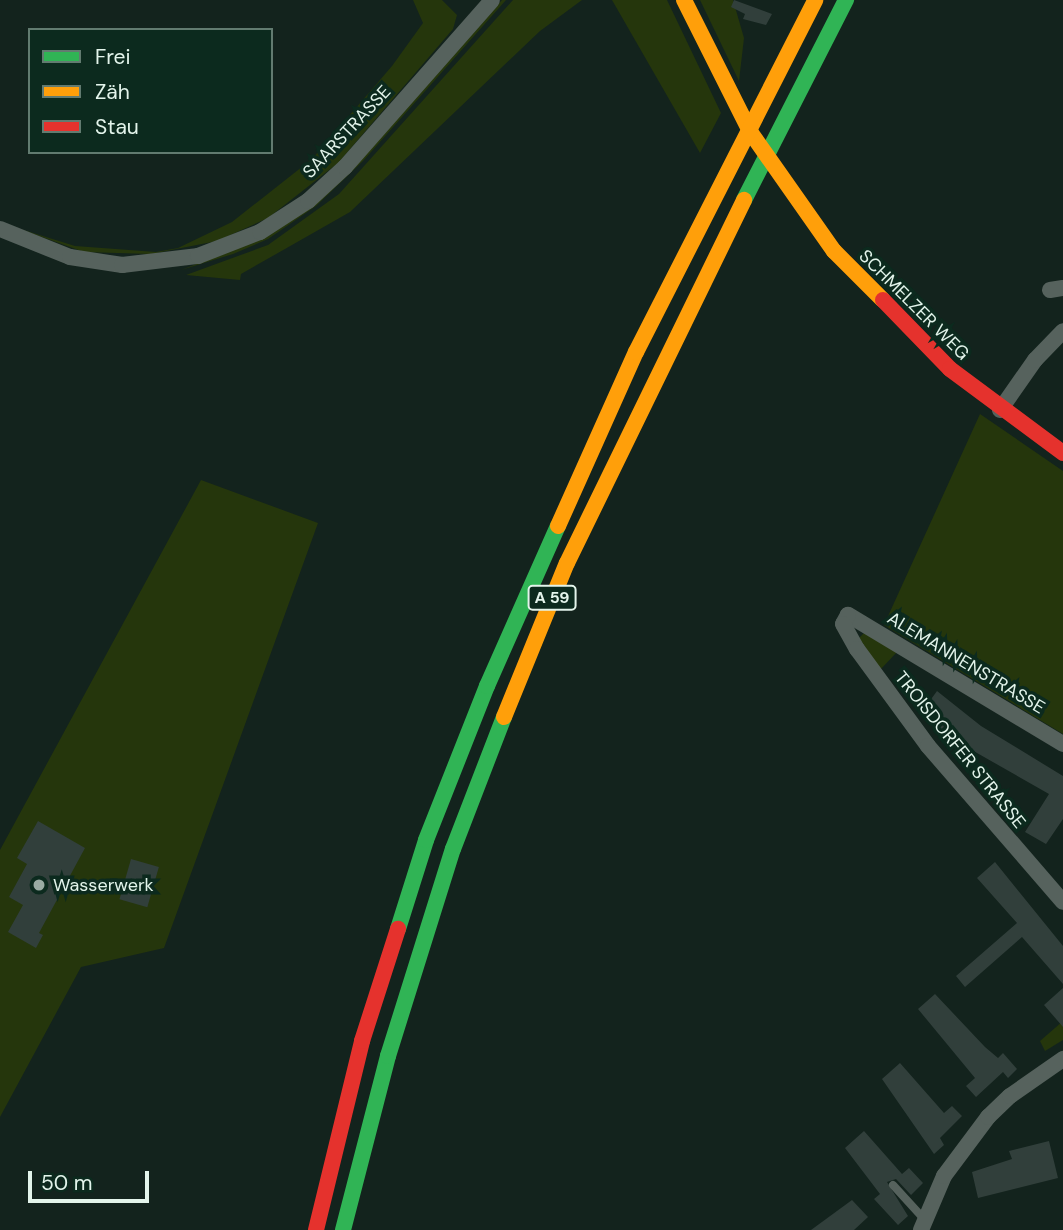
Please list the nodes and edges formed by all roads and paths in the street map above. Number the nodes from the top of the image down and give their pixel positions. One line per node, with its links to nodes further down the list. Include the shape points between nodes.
1 (492, 0): 5 (street, SAARSTRASSE, via 345,167 308,201 251,236 198,256 122,265 70,257)
2 (684, 0): 7 (main road, SCHMELZER WEG, via 728,94 789,191 834,251 885,309)
3 (815, 0): 15 (main road, A 59, via 636,352 487,686 426,840 370,1015)
4 (846, 0): 16 (main road, A 59, via 657,372 567,563 515,687 453,849 388,1056)
5 (0, 229)
6 (1063, 331): 7 (street, via 1035,360)
7 (1000, 410): 8 (main road, SCHMELZER WEG)
8 (1063, 453)
9 (848, 615): 10 (street, ALEMANNENSTRASSE); 11 (street, TROISDORFER STRASSE, via 843,624 846,632 903,714)
10 (1063, 744)
11 (1063, 902)
12 (1063, 1059): 14 (street, via 988,1117 952,1163)
13 (893, 1185): 14 (lane)
14 (923, 1225)
15 (316, 1230)
16 (343, 1230)

